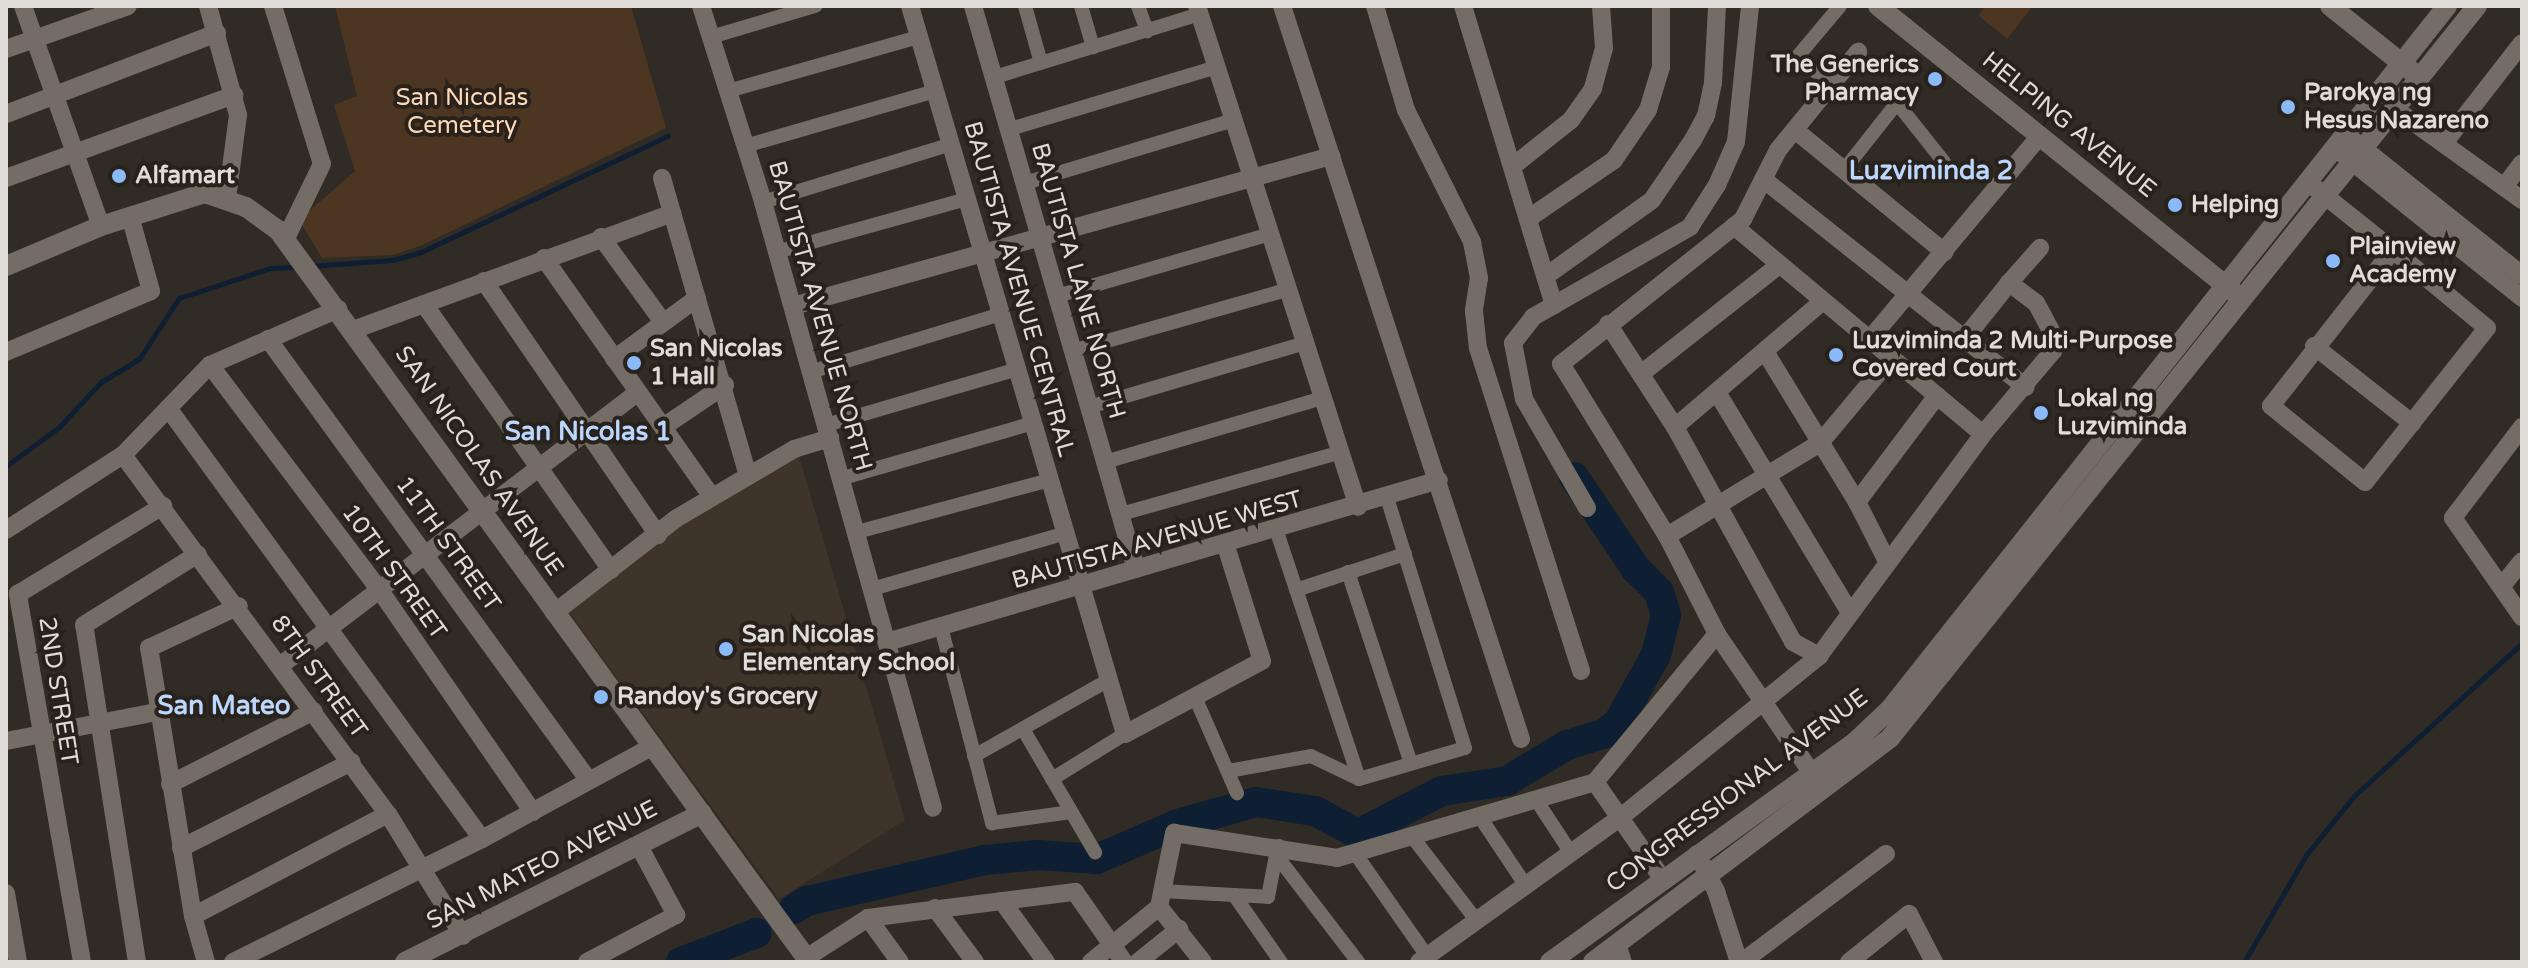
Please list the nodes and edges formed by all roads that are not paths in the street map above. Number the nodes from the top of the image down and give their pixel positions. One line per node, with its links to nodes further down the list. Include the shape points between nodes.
1 (23, 6): 29 (street)
2 (128, 6): 29 (street)
3 (208, 6): 26 (street)
4 (273, 6): 80 (street, via 322,164)
5 (701, 6): 27 (street, BAUTISTA AVENUE NORTH)
6 (815, 6): 27 (street)
7 (910, 6): 28 (street, BAUTISTA AVENUE CENTRAL)
8 (973, 6): 37 (street, BAUTISTA LANE NORTH)
9 (1025, 6): 34 (street)
10 (1081, 6): 31 (street)
11 (1138, 6): 25 (street)
12 (1282, 6): 56 (street)
13 (1375, 6): 188 (street, via 1406,110 1472,242 1479,278 1474,311 1478,348)
14 (1463, 6): 59 (street)
15 (1601, 6): 59 (street, via 1604,48 1593,88 1571,120)
16 (1661, 6): 74 (street, via 1661,67 1648,110 1614,160)
17 (1717, 6): 90 (street, via 1713,83 1706,116 1693,140 1652,200)
18 (1750, 6): 102 (street, via 1736,142 1690,227)
19 (1840, 6): 39 (street, via 1798,56)
20 (1878, 6): 49 (main road, HELPING AVENUE)
21 (2330, 6): 35 (main road)
22 (2447, 6): 35 (main road, CONGRESSIONAL AVENUE)
23 (2477, 6): 38 (main road, CONGRESSIONAL AVENUE)
24 (1198, 10): 25 (street); 36 (street)
25 (1147, 31): 31 (street)
26 (217, 33): 42 (street); 43 (street)
27 (711, 37): 40 (street, BAUTISTA AVENUE NORTH)
28 (919, 37): 40 (street); 41 (street, BAUTISTA AVENUE CENTRAL)
29 (35, 40): 32 (street); 42 (street)
30 (2522, 43): 51 (street)
31 (1093, 47): 34 (street)
32 (6, 49)
33 (1858, 52): 39 (street)
34 (1041, 63): 37 (street)
35 (2401, 63): 38 (main road); 50 (main road, CONGRESSIONAL AVENUE)
36 (1217, 67): 46 (street); 47 (street)
37 (995, 77): 47 (street, BAUTISTA LANE NORTH)
38 (2419, 77): 44 (main road, CONGRESSIONAL AVENUE)
39 (1831, 85): 48 (street)
40 (728, 91): 53 (street, BAUTISTA AVENUE NORTH)
41 (935, 91): 52 (street, BAUTISTA AVENUE CENTRAL); 53 (street)
42 (54, 94): 45 (street); 54 (street)
43 (234, 95): 54 (street); 68 (street, via 237,147)
44 (2395, 109): 51 (street); 55 (main road, CONGRESSIONAL AVENUE)
45 (6, 114)
46 (1234, 120): 61 (street); 65 (street)
47 (1010, 129): 65 (street, BAUTISTA LANE NORTH)
48 (1795, 130): 60 (street); 64 (street)
49 (2040, 136): 84 (street); 93 (main road, HELPING AVENUE)
50 (2341, 141): 55 (street); 67 (main road, CONGRESSIONAL AVENUE)
51 (2445, 142): 66 (street)
52 (951, 144): 69 (street, BAUTISTA AVENUE CENTRAL); 71 (street)
53 (745, 146): 71 (street, BAUTISTA AVENUE NORTH)
54 (74, 152): 62 (street); 75 (street)
55 (2357, 155): 67 (main road, CONGRESSIONAL AVENUE); 89 (street); 98 (street)
56 (1331, 156): 61 (street); 148 (street)
57 (1944, 162): 60 (street, via 1897,103)
58 (2522, 163): 66 (street)
59 (1513, 166): 74 (street)
60 (1844, 170): 84 (street)
61 (1252, 174): 77 (street); 78 (street)
62 (6, 178)
63 (662, 178): 72 (street)
64 (1763, 179): 76 (street); 95 (street)
65 (1025, 183): 78 (street, BAUTISTA LANE NORTH)
66 (2504, 187): 70 (street)
67 (2317, 189): 82 (street); 93 (main road, CONGRESSIONAL AVENUE); 99 (main road, CONGRESSIONAL AVENUE)
68 (227, 199): 73 (main road, via 205,193); 80 (main road, SAN NICOLAS AVENUE)
69 (967, 199): 83 (street); 85 (street, BAUTISTA AVENUE CENTRAL)
70 (2522, 200)
71 (763, 202): 83 (street, BAUTISTA AVENUE NORTH)
72 (672, 213): 79 (street); 97 (street)
73 (130, 216): 75 (main road); 115 (street, via 151,291)
74 (1529, 218): 90 (street)
75 (101, 226): 88 (main road)
76 (1734, 226): 87 (street); 107 (street)
77 (1271, 234): 94 (street); 96 (street)
78 (1040, 236): 85 (street); 96 (street, BAUTISTA LANE NORTH)
79 (601, 237): 86 (street); 106 (street)
80 (286, 238): 104 (main road, SAN NICOLAS AVENUE)
81 (2040, 248): 92 (street)
82 (2393, 250): 113 (street); 132 (street, via 2487,328)
83 (776, 252): 103 (street, BAUTISTA AVENUE NORTH)
84 (1944, 252): 95 (street)
85 (984, 254): 103 (street); 105 (street, BAUTISTA AVENUE CENTRAL)
86 (544, 258): 91 (street); 118 (street)
87 (1779, 265): 100 (street); 122 (street)
88 (6, 266)
89 (2522, 275)
90 (1546, 276): 102 (street)
91 (484, 281): 101 (street); 136 (street)
92 (2009, 283): 109 (street); 124 (street, via 2036,303 2050,329 2053,351)
93 (2226, 285): 99 (main road, HELPING AVENUE); 205 (main road, CONGRESSIONAL AVENUE, via 1890,709)
94 (1289, 289): 112 (street); 114 (street)
95 (1908, 294): 109 (street); 111 (street)
96 (1057, 296): 114 (street, BAUTISTA LANE NORTH)
97 (697, 298): 106 (street); 123 (street)
98 (2522, 298)
99 (2244, 300): 231 (main road, CONGRESSIONAL AVENUE, via 1890,738)
100 (1823, 301): 111 (street); 116 (street)
101 (424, 304): 108 (street); 143 (street)
102 (1554, 305): 155 (street, via 1521,331 1512,358 1524,399)
103 (793, 306): 121 (street, BAUTISTA AVENUE NORTH)
104 (338, 309): 108 (main road, SAN NICOLAS AVENUE); 110 (street)
105 (1001, 314): 120 (street, BAUTISTA AVENUE CENTRAL); 121 (street)
106 (663, 322): 118 (street)
107 (1608, 324): 122 (street); 163 (street, via 1561,364)
108 (353, 330): 156 (main road, SAN NICOLAS AVENUE)
109 (1965, 338): 124 (street)
110 (268, 339): 119 (street); 166 (street, 11TH STREET)
111 (1870, 339): 117 (street)
112 (1305, 343): 128 (street); 129 (street)
113 (2314, 346): 132 (street); 132 (street, via 2271,406 2365,482)
114 (1072, 351): 129 (street, BAUTISTA LANE NORTH)
115 (6, 352)
116 (1766, 353): 126 (street); 139 (street)
117 (1892, 357): 127 (street); 139 (street)
118 (614, 359): 125 (street)
119 (210, 365): 130 (street); 175 (street, 10TH STREET)
120 (1017, 369): 131 (street, BAUTISTA AVENUE CENTRAL); 137 (street)
121 (810, 372): 137 (street, BAUTISTA AVENUE NORTH)
122 (1642, 373): 134 (street)
123 (725, 385): 133 (street); 144 (street)
124 (2025, 387): 138 (street)
125 (638, 392): 133 (street); 136 (street)
126 (1718, 394): 134 (street); 145 (street)
127 (1937, 396): 138 (street); 151 (street)
128 (1323, 398): 140 (street); 142 (street)
129 (1089, 407): 142 (street, BAUTISTA LANE NORTH)
130 (168, 408): 141 (street); 183 (street)
131 (1033, 423): 146 (street); 147 (street, BAUTISTA AVENUE CENTRAL)
132 (2412, 423)
133 (663, 427): 149 (street)
134 (1675, 427): 152 (street)
135 (2522, 427): 174 (street, via 2453,518)
136 (589, 429): 143 (street); 162 (street)
137 (828, 431): 144 (street); 146 (street, BAUTISTA AVENUE NORTH)
138 (1983, 434): 169 (street)
139 (1820, 443): 145 (street); 151 (street)
140 (1341, 452): 154 (street); 157 (street)
141 (123, 455): 153 (street, 8TH STREET); 159 (street)
142 (1105, 462): 157 (street, BAUTISTA LANE NORTH)
143 (541, 466): 156 (street); 171 (street)
144 (748, 476): 149 (street)
145 (1766, 477): 152 (street); 180 (street)
146 (843, 478): 160 (street, BAUTISTA AVENUE NORTH)
147 (1050, 480): 160 (street); 161 (street, BAUTISTA AVENUE CENTRAL)
148 (1439, 480): 150 (street, BAUTISTA AVENUE WEST); 198 (street)
149 (712, 497): 162 (street)
150 (1387, 498): 154 (street, BAUTISTA AVENUE WEST); 167 (street)
151 (1857, 502): 169 (street)
152 (1719, 505): 163 (street); 186 (street, via 1793,642)
153 (163, 506): 165 (street, 8TH STREET); 197 (street, 2ND STREET, via 18,594)
154 (1358, 507): 158 (street, BAUTISTA AVENUE WEST)
155 (1587, 508)
156 (485, 509): 166 (street); 179 (main road, SAN NICOLAS AVENUE)
157 (1121, 514): 170 (street, BAUTISTA LANE NORTH)
158 (1276, 529): 164 (street, BAUTISTA AVENUE WEST); 177 (street)
159 (6, 530)
160 (857, 532): 176 (street, BAUTISTA AVENUE NORTH)
161 (1066, 533): 173 (street, BAUTISTA AVENUE CENTRAL); 176 (street)
162 (658, 535): 171 (street)
163 (1667, 536): 184 (street)
164 (1225, 543): 170 (street, BAUTISTA AVENUE WEST); 190 (street, via 1262,661)
165 (198, 554): 178 (street, 8TH STREET); 194 (street, via 84,625)
166 (426, 554): 175 (street); 206 (street, 11TH STREET)
167 (1405, 554): 172 (street); 202 (street, via 1465,748)
168 (2522, 561): 174 (street)
169 (1888, 563): 180 (street)
170 (1136, 569): 173 (street, BAUTISTA AVENUE WEST)
171 (611, 570): 179 (street)
172 (1348, 572): 177 (street); 202 (street)
173 (1080, 586): 182 (street, BAUTISTA AVENUE WEST); 189 (street, BAUTISTA AVENUE CENTRAL)
174 (2501, 587): 181 (street)
175 (379, 589): 183 (street); 214 (street, 10TH STREET)
176 (872, 589): 185 (street, BAUTISTA AVENUE NORTH)
177 (1296, 590): 208 (street)
178 (239, 606): 187 (street, 8TH STREET); 193 (street, via 149,648)
179 (554, 613): 200 (main road, SAN NICOLAS AVENUE)
180 (1850, 613): 186 (street)
181 (2522, 617)
182 (941, 627): 185 (street, BAUTISTA AVENUE WEST); 201 (street)
183 (328, 628): 187 (street); 220 (street)
184 (1717, 634): 191 (street); 209 (street)
185 (887, 642): 213 (street, BAUTISTA AVENUE NORTH)
186 (1819, 656): 191 (street)
187 (281, 665): 192 (street, 8TH STREET)
188 (1581, 671)
189 (1109, 680): 195 (street); 196 (street, BAUTISTA AVENUE CENTRAL)
190 (1195, 697): 196 (street); 204 (street)
191 (1766, 704): 205 (street); 219 (street)
192 (314, 711): 203 (street, 8TH STREET); 210 (street)
193 (157, 712): 194 (street); 210 (street)
194 (101, 723): 197 (street); 252 (street)
195 (1023, 729): 201 (street); 207 (street)
196 (1125, 734): 207 (street)
197 (40, 735): 199 (street); 251 (street, 2ND STREET)
198 (1521, 739)
199 (6, 741)
200 (653, 746): 206 (street); 216 (main road, SAN NICOLAS AVENUE)
201 (974, 756): 215 (street, via 992,823)
202 (1410, 761): 208 (street)
203 (351, 762): 217 (street, 8TH STREET); 223 (street)
204 (1228, 771): 208 (street, via 1311,756); 211 (street)
205 (1811, 772): 227 (main road, CONGRESSIONAL AVENUE)
206 (587, 778): 214 (street)
207 (1052, 779): 215 (street)
208 (1359, 779)
209 (1595, 782): 212 (street); 219 (street)
210 (170, 784): 223 (street)
211 (1237, 793)
212 (1535, 798): 218 (street); 226 (street)
213 (933, 808)
214 (533, 812): 220 (street)
215 (1071, 812): 225 (street)
216 (702, 813): 222 (main road, SAN MATEO AVENUE); 249 (main road, SAN NICOLAS AVENUE)
217 (388, 814): 230 (street, 8TH STREET); 239 (street)
218 (1480, 817): 221 (street); 233 (street)
219 (1621, 817): 226 (street); 232 (street)
220 (482, 839): 230 (street)
221 (1414, 839): 229 (street); 241 (street)
222 (639, 846): 243 (main road, SAN MATEO AVENUE); 256 (street, via 676,915)
223 (181, 848): 239 (street)
224 (1277, 850): 229 (street); 235 (street, via 1268,897); 236 (street, via 1174,833); 265 (street)
225 (1095, 852)
226 (1571, 853): 233 (street)
227 (1697, 854): 231 (street); 232 (main road, CONGRESSIONAL AVENUE)
228 (1886, 854): 268 (street)
229 (1357, 856): 247 (street)
230 (422, 866): 243 (street, 8TH STREET); 254 (street)
231 (1708, 875): 245 (main road, CONGRESSIONAL AVENUE); 268 (street)
232 (1662, 878): 266 (main road, CONGRESSIONAL AVENUE)
233 (1526, 886): 241 (street)
234 (6, 893): 250 (street)
235 (1234, 895): 236 (street); 264 (street)
236 (1161, 899): 242 (street); 244 (street)
237 (1002, 901): 238 (street); 244 (street, via 1075,892); 259 (street)
238 (935, 908): 240 (street); 258 (street)
239 (193, 916): 253 (street)
240 (868, 918): 249 (street); 257 (street)
241 (1477, 921): 247 (street)
242 (1179, 929): 262 (street); 263 (street)
243 (463, 936): 246 (main road, SAN MATEO AVENUE)
244 (1113, 946): 260 (street); 261 (street)
245 (1620, 953): 267 (main road, CONGRESSIONAL AVENUE)
246 (436, 955): 255 (main road, SAN MATEO AVENUE)
247 (1423, 959)
248 (1860, 959): 269 (street, via 1909,914)
249 (808, 960)
250 (18, 962)
251 (82, 962)
252 (137, 962)
253 (206, 962)
254 (233, 962)
255 (405, 962)
256 (587, 962)
257 (900, 962)
258 (975, 962)
259 (1046, 962)
260 (1091, 962)
261 (1124, 962)
262 (1138, 962)
263 (1203, 962)
264 (1281, 962)
265 (1358, 962)
266 (1550, 962)
267 (1593, 962)
268 (1740, 962)
269 (1934, 962)

